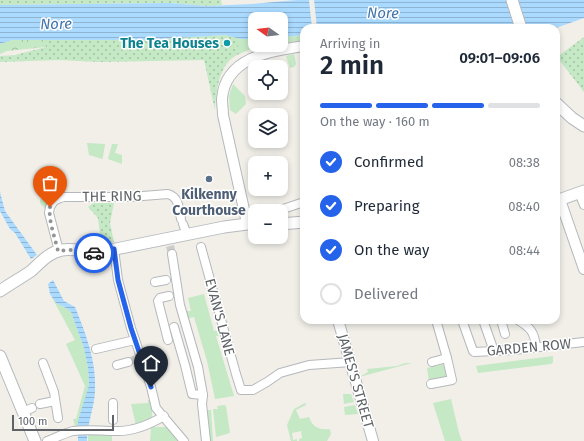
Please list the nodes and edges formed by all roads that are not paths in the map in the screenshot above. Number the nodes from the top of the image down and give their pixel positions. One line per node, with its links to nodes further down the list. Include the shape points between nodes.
1 (512, 0): 2 (main road)
2 (520, 24)
3 (300, 47): 12 (street, via 269,52 246,61 228,79 223,91 224,122)
4 (560, 107): 5 (main road)
5 (584, 126)
6 (581, 192): 7 (main road); 9 (street)
7 (560, 200)
8 (300, 203): 11 (street)
9 (584, 205)
10 (560, 206): 21 (street)
11 (288, 207)
12 (248, 212)
13 (300, 222): 15 (main road)
14 (248, 224): 17 (main road)
15 (288, 224)
16 (184, 226): 17 (main road); 18 (main road); 20 (street, THE RING, via 176,199 168,194 64,197 54,201 49,213)
17 (201, 240): 43 (street, EVAN'S LANE, via 242,390 253,390 280,373 309,365)
18 (170, 246): 19 (main road); 22 (street)
19 (114, 249): 20 (main road, via 95,253); 34 (street, via 118,280)
20 (58, 251): 24 (main road)
21 (584, 269)
22 (172, 279): 23 (street); 25 (street)
23 (155, 282)
24 (0, 291)
25 (175, 294): 35 (street, via 158,299); 48 (street, via 198,367)
26 (339, 324): 43 (street, JAMES'S STREET)
27 (437, 324): 41 (street)
28 (463, 324): 39 (street, GARDEN ROW, via 473,352)
29 (484, 324): 39 (street)
30 (502, 324): 33 (street)
31 (524, 324): 37 (street, via 529,327)
32 (174, 327): 48 (street, via 192,394)
33 (505, 334)
34 (136, 340): 38 (street); 52 (street, via 156,408)
35 (168, 340)
36 (584, 342): 37 (street, GARDEN ROW)
37 (536, 346): 39 (street, GARDEN ROW)
38 (96, 349)
39 (494, 351)
40 (0, 356): 55 (main road, via 5,379 28,410)
41 (447, 358): 44 (street); 47 (street, via 452,380)
42 (128, 362): 46 (street)
43 (351, 362): 59 (street, JAMES'S STREET)
44 (432, 362)
45 (43, 363): 49 (street)
46 (117, 366)
47 (431, 384)
48 (203, 395): 58 (street)
49 (55, 401): 51 (street); 53 (street)
50 (113, 403): 54 (street)
51 (40, 404)
52 (164, 416): 54 (street, via 150,424 130,430); 57 (street)
53 (58, 418)
54 (113, 426): 56 (street, via 73,431)
55 (35, 441)
56 (47, 441)
57 (184, 441)
58 (206, 441)
59 (373, 441)

